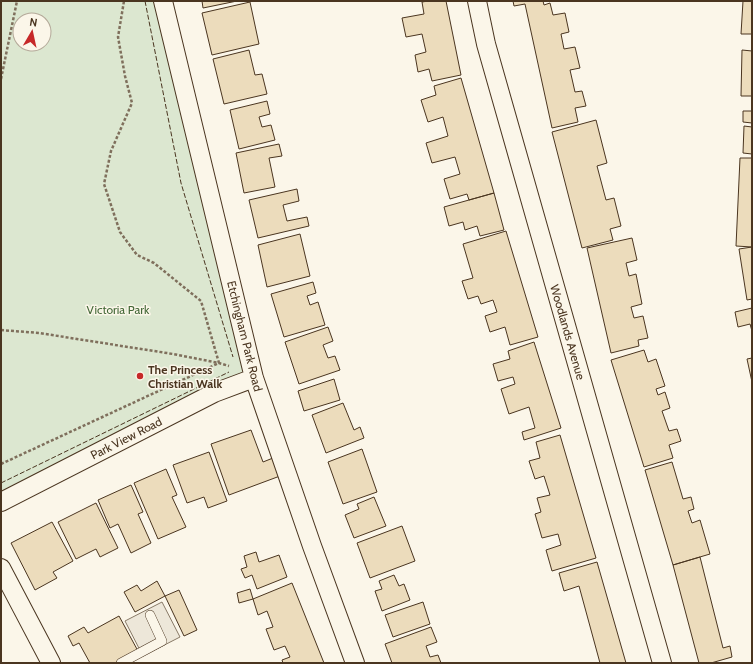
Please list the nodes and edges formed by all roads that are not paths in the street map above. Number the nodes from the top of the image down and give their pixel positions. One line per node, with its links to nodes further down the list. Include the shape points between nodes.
1 (163, 1): 3 (street, Etchingham Park Road)
2 (477, 1): 10 (street, Woodlands Avenue, via 486,44)
3 (254, 378): 4 (street, Park View Road, via 214,393); 9 (street, Etchingham Park Road)
4 (1, 502)
5 (1, 568): 7 (street)
6 (150, 615): 8 (lane, via 162,641)
7 (51, 663)
8 (121, 663)
9 (355, 663)
10 (662, 663)

